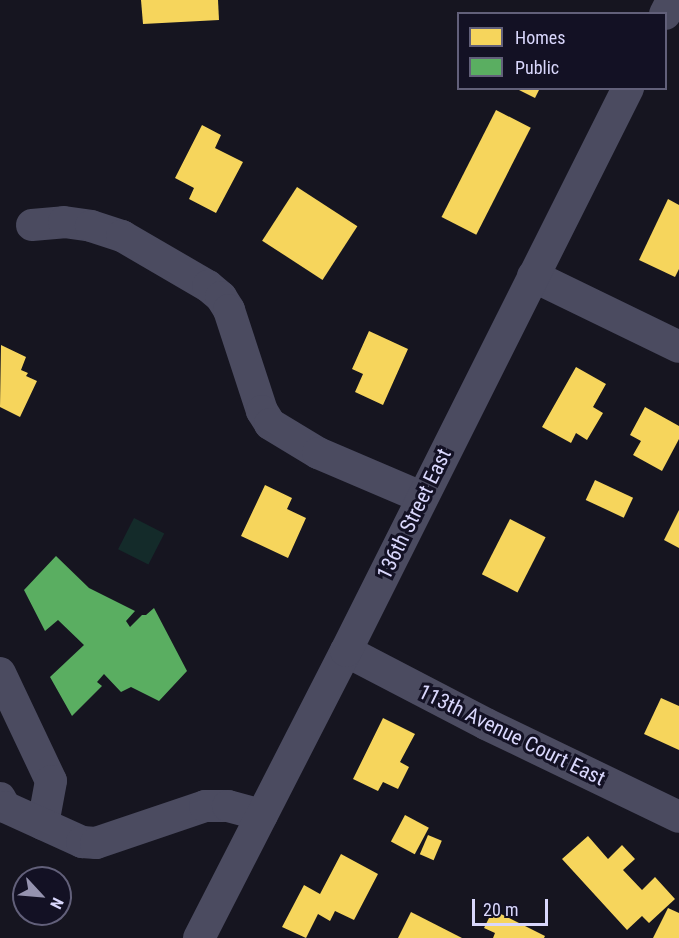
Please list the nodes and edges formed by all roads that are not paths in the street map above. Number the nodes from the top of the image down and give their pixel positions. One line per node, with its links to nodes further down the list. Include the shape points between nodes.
1 (626, 90): 3 (street, 136th Street East)
2 (32, 225): 5 (street, via 64,222 122,236 208,286 229,310 262,411 270,423 318,453)
3 (533, 276): 4 (street); 5 (street, 136th Street East)
4 (679, 347)
5 (421, 497): 6 (street, 136th Street East)
6 (346, 651): 9 (street, 136th Street East); 10 (street, 113th Avenue Court East)
7 (0, 673): 11 (street, via 51,781)
8 (3, 803): 11 (street)
9 (262, 815): 11 (street, via 228,806 205,806 96,843 82,842); 12 (street, 136th Street East)
10 (679, 817)
11 (43, 824)
12 (199, 938)

